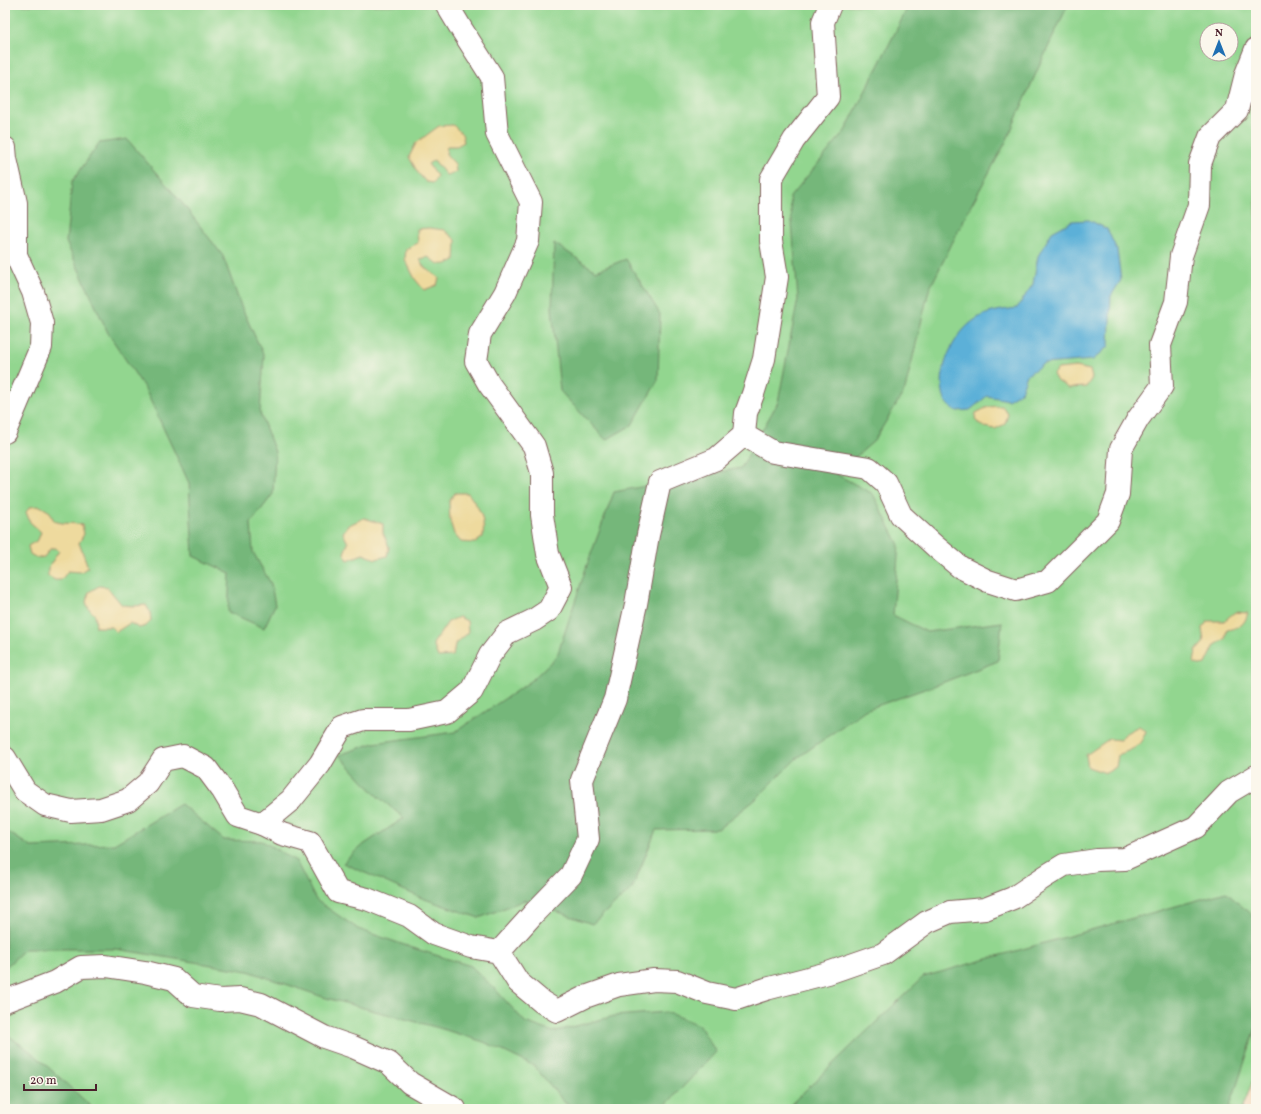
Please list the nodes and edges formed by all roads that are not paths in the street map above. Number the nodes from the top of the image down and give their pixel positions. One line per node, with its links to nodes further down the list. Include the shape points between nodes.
1 (447, 5): 9 (lane, via 492,77 497,134 531,202 528,241 505,293 480,334 476,360 489,384 534,446 542,473 542,515 548,554 561,587 549,610 507,633 490,655 472,691 447,712 409,720 363,720 342,727 320,764 291,800)
2 (830, 5): 6 (lane, via 823,22 828,97 794,140 771,179 771,241 776,277 764,359 746,413)
3 (1256, 50): 6 (lane, via 1246,74 1237,110 1210,137 1200,164 1199,205 1181,256 1176,302 1160,345 1162,386 1138,419 1121,449 1118,494 1108,521 1048,582 1016,590 988,581 960,567 901,515 886,483 869,468 772,452)
4 (5, 148): 5 (lane, via 16,203 16,255 33,292 42,323 41,347)
5 (5, 432)
6 (744, 435): 10 (lane, via 716,459 660,482 615,699 582,780 588,839 571,875)
7 (5, 758): 9 (lane, via 25,791 45,805 71,811 101,809 128,800 148,783 163,760 183,756 206,768 238,816)
8 (1256, 776): 10 (lane, via 1229,792 1196,827 1125,859 1064,865 1013,898 985,909 950,912 927,922 883,954 828,973 736,999 707,993 677,981 654,980 619,985 585,997 557,1011 518,982)
9 (262, 824): 10 (lane, via 282,834 310,842 338,892 367,899 409,916 434,934 471,947)
10 (499, 952)
11 (5, 1001): 12 (lane, via 55,982 81,966 106,966 145,972 174,979 193,996 220,1000 240,999 261,1004 324,1037 389,1063 410,1083)
12 (455, 1109)

